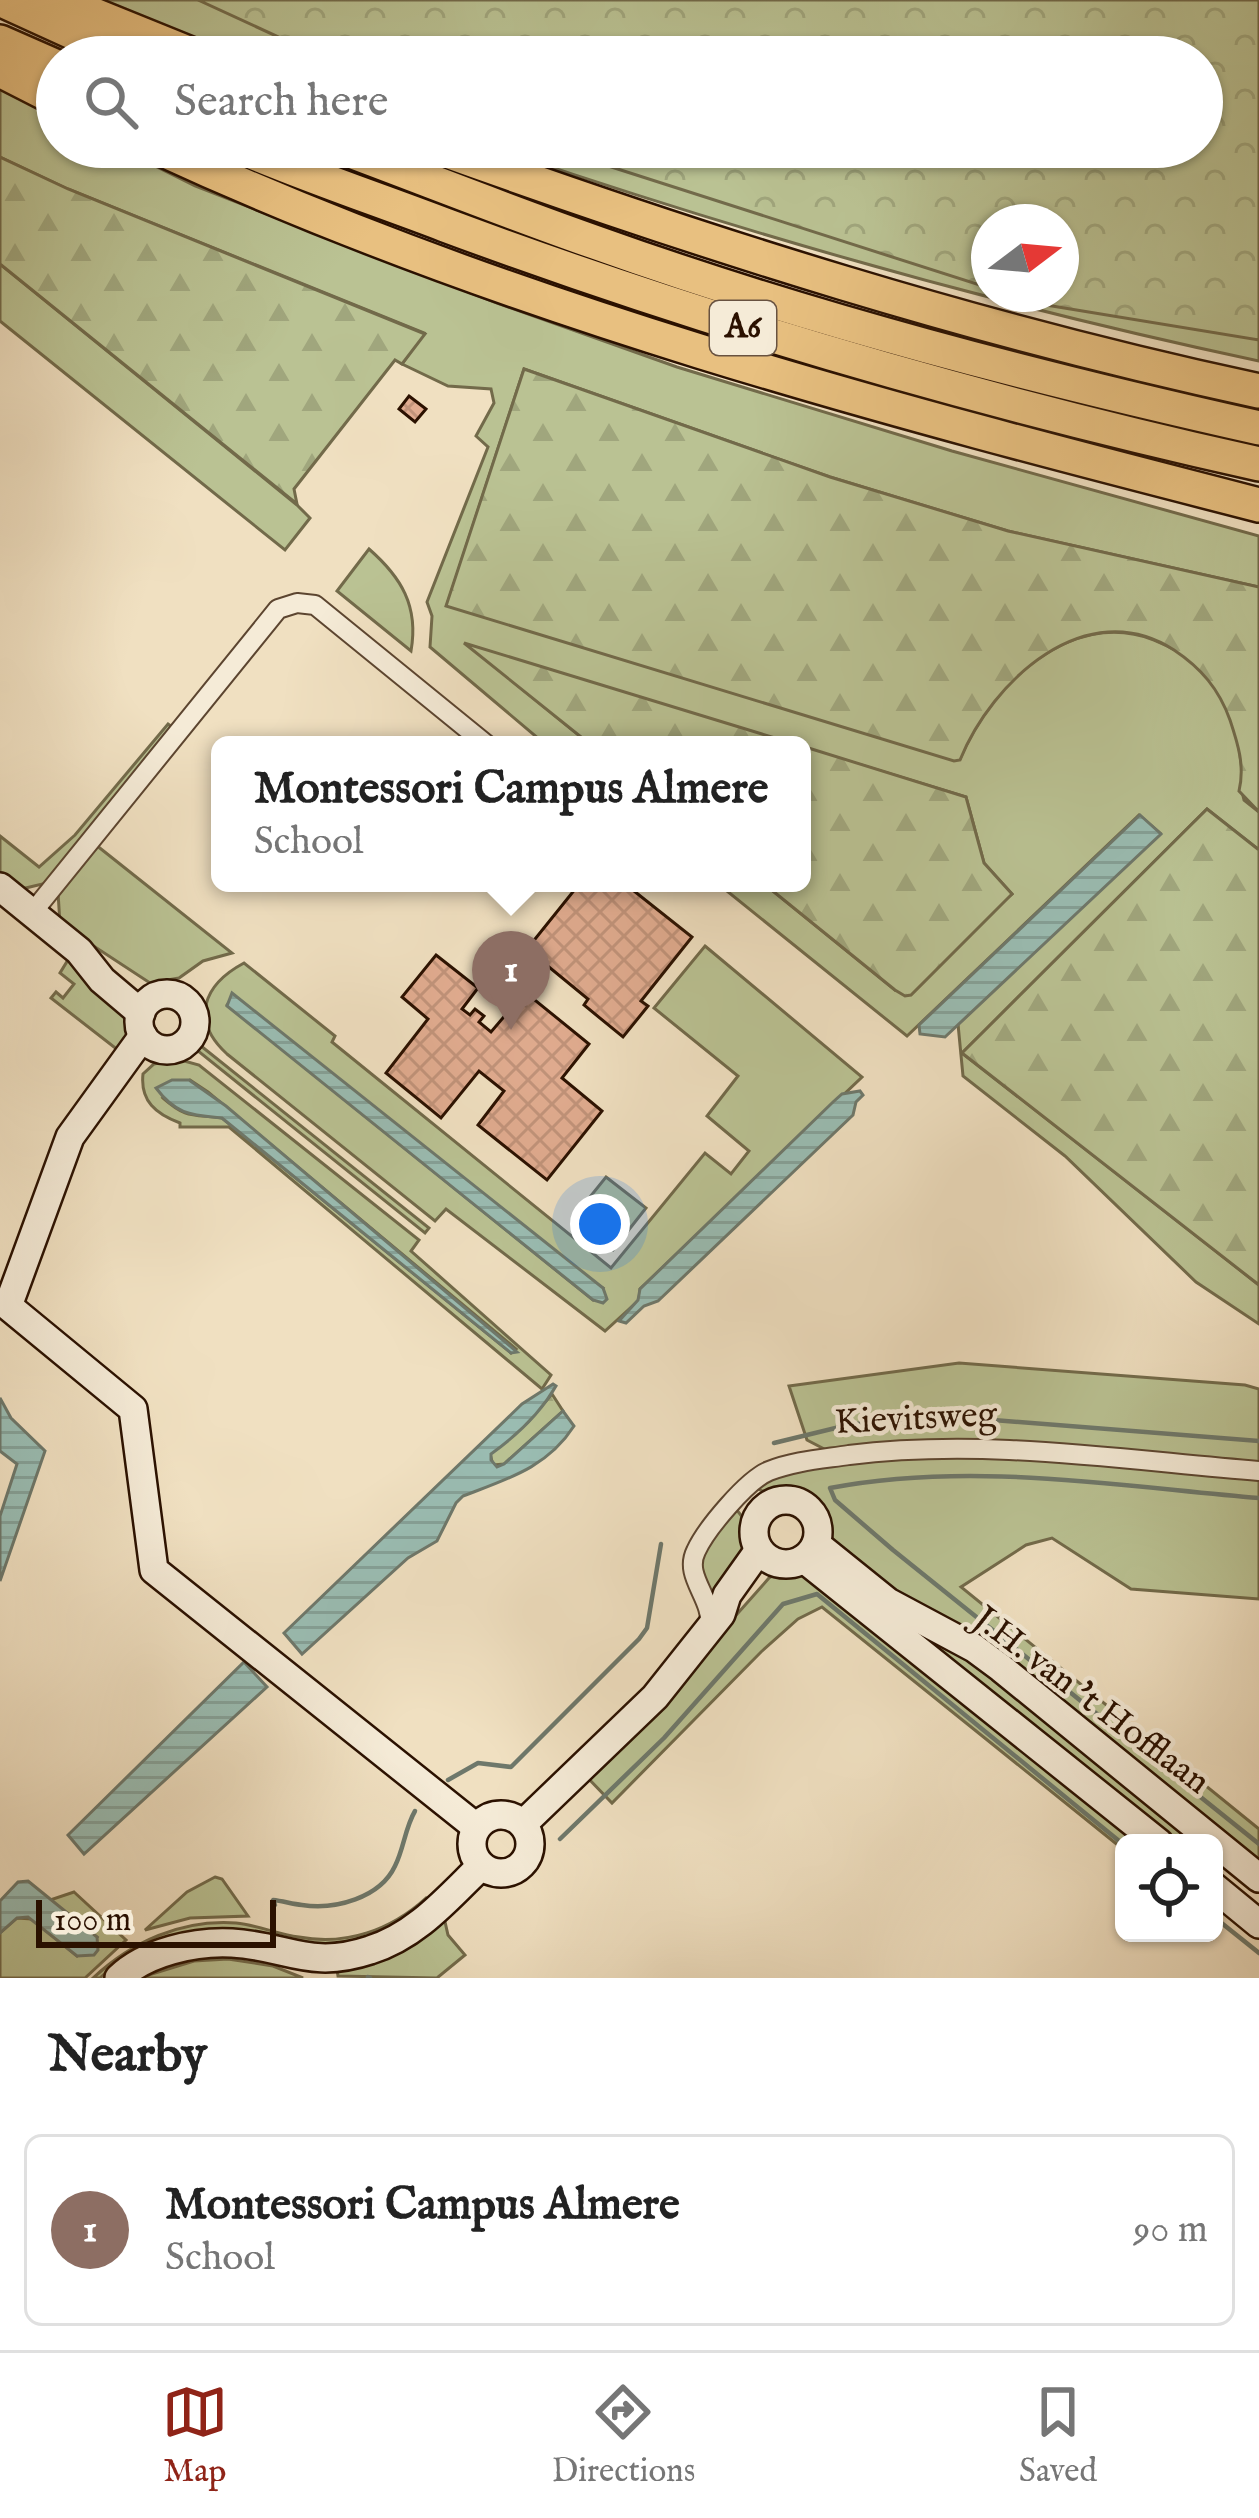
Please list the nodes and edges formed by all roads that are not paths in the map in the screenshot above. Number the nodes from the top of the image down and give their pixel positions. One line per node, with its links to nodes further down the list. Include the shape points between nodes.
1 (2, 0): 3 (highway)
2 (57, 0): 4 (highway)
3 (81, 36)
4 (146, 36)
5 (0, 42): 6 (highway)
6 (36, 58)
7 (0, 70): 8 (highway)
8 (36, 88)
9 (207, 168): 16 (highway, A6, via 381,241 684,349)
10 (296, 168): 15 (highway, A6, via 595,280 848,362)
11 (396, 168): 14 (highway, A6, via 731,287 1010,368)
12 (496, 168): 13 (highway, A6, via 835,280)
13 (1259, 391)
14 (1259, 428)
15 (1259, 464)
16 (1259, 505)
17 (477, 736): 19 (street, via 315,605 278,609)
18 (0, 887): 19 (street)
19 (32, 914): 24 (street, via 149,1024 108,1109 57,1171 8,1306 134,1409 154,1570)
20 (1259, 1471): 22 (street, Kievitsweg, via 958,1448 887,1450 768,1471 696,1551 697,1585)
21 (789, 1554): 22 (street); 25 (street, J.H. van 't Hofflaan); 27 (street, J.H. van 't Hofflaan, via 974,1648)
22 (715, 1622): 23 (street, via 655,1696)
23 (523, 1824): 24 (street, via 499,1814); 26 (street, via 530,1840 521,1865 506,1873)
24 (476, 1827): 26 (street, via 471,1843)
25 (1148, 1834)
26 (481, 1866): 30 (street, via 428,1917 370,1950 316,1959 230,1942 156,1954)
27 (1259, 1878)
28 (1223, 1894): 29 (street)
29 (1259, 1924)
30 (119, 1978)

